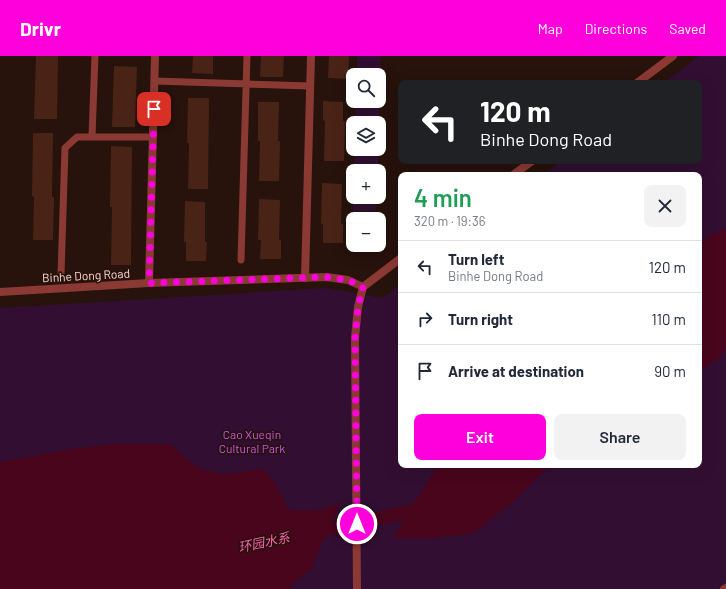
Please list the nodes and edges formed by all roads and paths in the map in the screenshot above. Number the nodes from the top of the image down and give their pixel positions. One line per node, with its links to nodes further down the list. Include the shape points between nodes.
1 (94, 56): 10 (lane)
2 (155, 56): 7 (street)
3 (247, 56): 8 (lane)
4 (310, 56): 9 (street)
5 (673, 56): 6 (street)
6 (641, 80)
7 (155, 81): 8 (lane); 11 (street)
8 (247, 84): 9 (lane); 14 (lane)
9 (310, 86): 17 (street)
10 (92, 136): 11 (lane); 16 (lane, via 77,137 65,148)
11 (153, 136): 18 (street)
12 (528, 164): 13 (street)
13 (517, 172)
14 (241, 260)
15 (398, 260): 19 (street)
16 (61, 275)
17 (305, 278): 18 (street, Binhe Dong Road); 19 (street, Binhe Dong Road, via 348,280)
18 (149, 283): 20 (street, Binhe Dong Road)
19 (363, 287): 21 (street, via 355,338)
20 (0, 292)
21 (357, 589)

